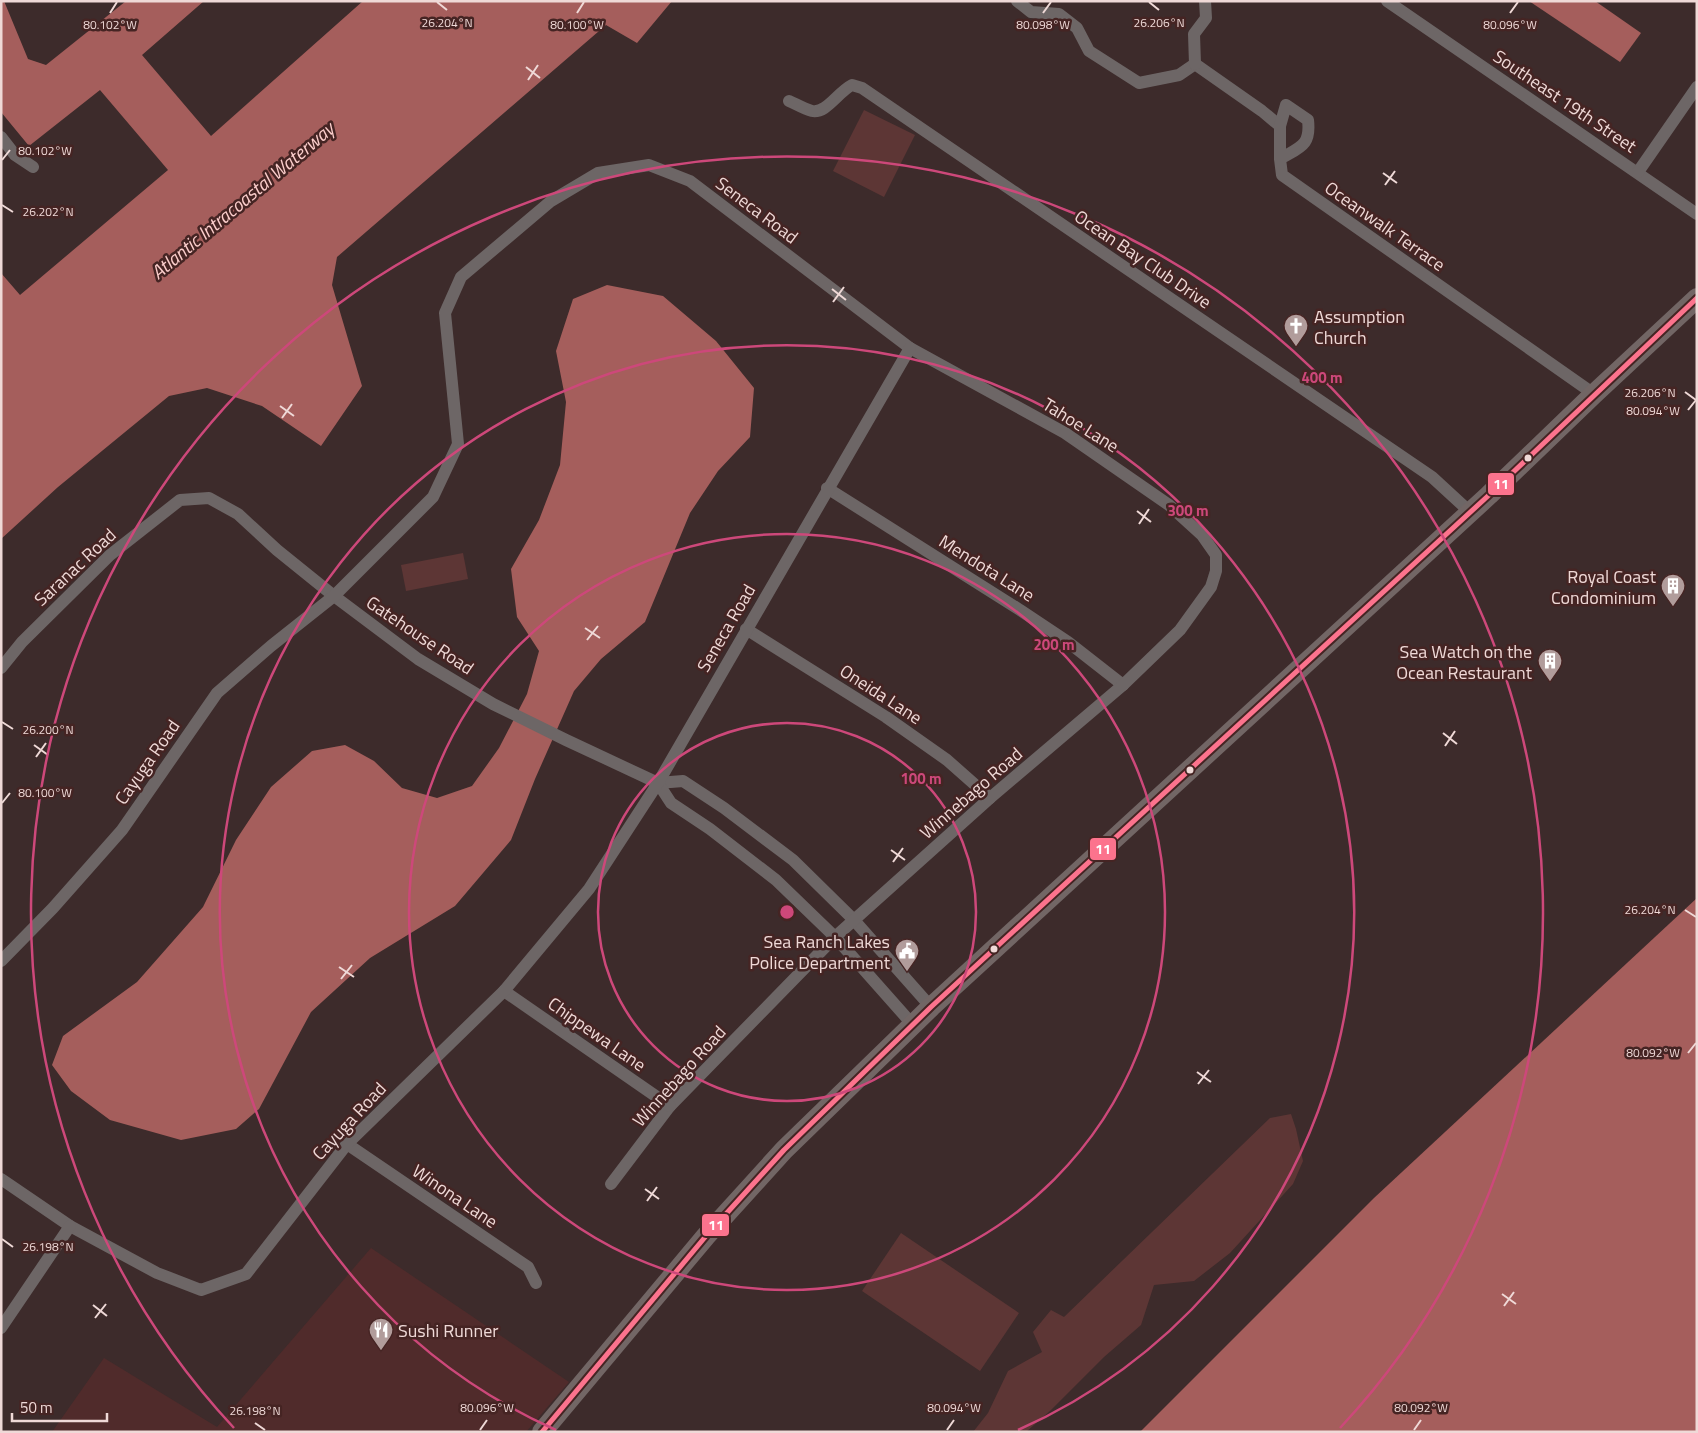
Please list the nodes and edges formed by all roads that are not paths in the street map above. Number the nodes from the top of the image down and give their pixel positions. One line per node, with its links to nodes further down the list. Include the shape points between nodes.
1 (1017, 1): 4 (street, via 1031,12 1059,14 1077,28 1089,51 1139,83 1179,75)
2 (1205, 1): 4 (street, via 1206,18 1194,34)
3 (1387, 1): 11 (street, Southeast 19th Street)
4 (1195, 64): 7 (street)
5 (1697, 87): 11 (street)
6 (789, 101): 18 (street, Ocean Bay Club Drive, via 814,112 825,109 852,85 862,88 1432,477)
7 (1280, 126): 9 (street, Oceanwalk Terrace); 9 (street, Oceanwalk Terrace, via 1286,105 1308,120 1309,134 1303,145)
8 (1, 137): 10 (street, via 15,155)
9 (1280, 159): 15 (street, Oceanwalk Terrace, via 1282,175)
10 (33, 167)
11 (1638, 172): 12 (street, Southeast 19th Street)
12 (1697, 214)
13 (1697, 298): 15 (main road)
14 (910, 348): 16 (street, Seneca Road); 19 (street, Tahoe Lane, via 1065,433 1169,505 1202,535); 20 (street, Seneca Road, via 690,181 649,165 598,173 551,201 461,277 445,313 458,444 433,497)
15 (1594, 394): 18 (main road)
16 (827, 488): 21 (street, Seneca Road); 23 (street, Mendota Lane, via 1020,610)
17 (180, 500): 20 (street, Gatehouse Road, via 209,498 238,514); 22 (street, Saranac Road, via 110,556 22,642)
18 (1470, 512): 30 (main road)
19 (1216, 555): 23 (street, Winnebago Road, via 1212,587 1180,630)
20 (334, 596): 24 (street, Gatehouse Road, via 418,659 493,704); 28 (street, Cayuga Road, via 217,693 122,830)
21 (746, 629): 24 (street, Seneca Road); 25 (street, Oneida Lane, via 886,717 947,760)
22 (1, 668)
23 (1123, 685): 25 (street, Winnebago Road)
24 (658, 782): 26 (street, Gatehouse Road, via 683,781 724,808 793,860); 27 (street, via 671,803 776,880); 29 (street, Cayuga Road, via 588,889)
25 (990, 798): 26 (street, Winnebago Road)
26 (853, 919): 27 (street, Winnebago Road); 30 (street, Gatehouse Road)
27 (835, 936): 31 (street); 32 (street, Winnebago Road)
28 (1, 961)
29 (504, 991): 32 (street, Chippewa Lane); 33 (street, Cayuga Road)
30 (931, 1007): 31 (main road)
31 (913, 1025): 39 (main road, via 764,1170)
32 (670, 1106): 35 (street, Winnebago Road)
33 (347, 1144): 36 (street, Cayuga Road, via 246,1274 201,1290 157,1273); 37 (street, Winona Lane, via 528,1267)
34 (1, 1179): 36 (street, Cayuga Road)
35 (611, 1184)
36 (70, 1226): 38 (street)
37 (536, 1283)
38 (1, 1328)
39 (542, 1432)

